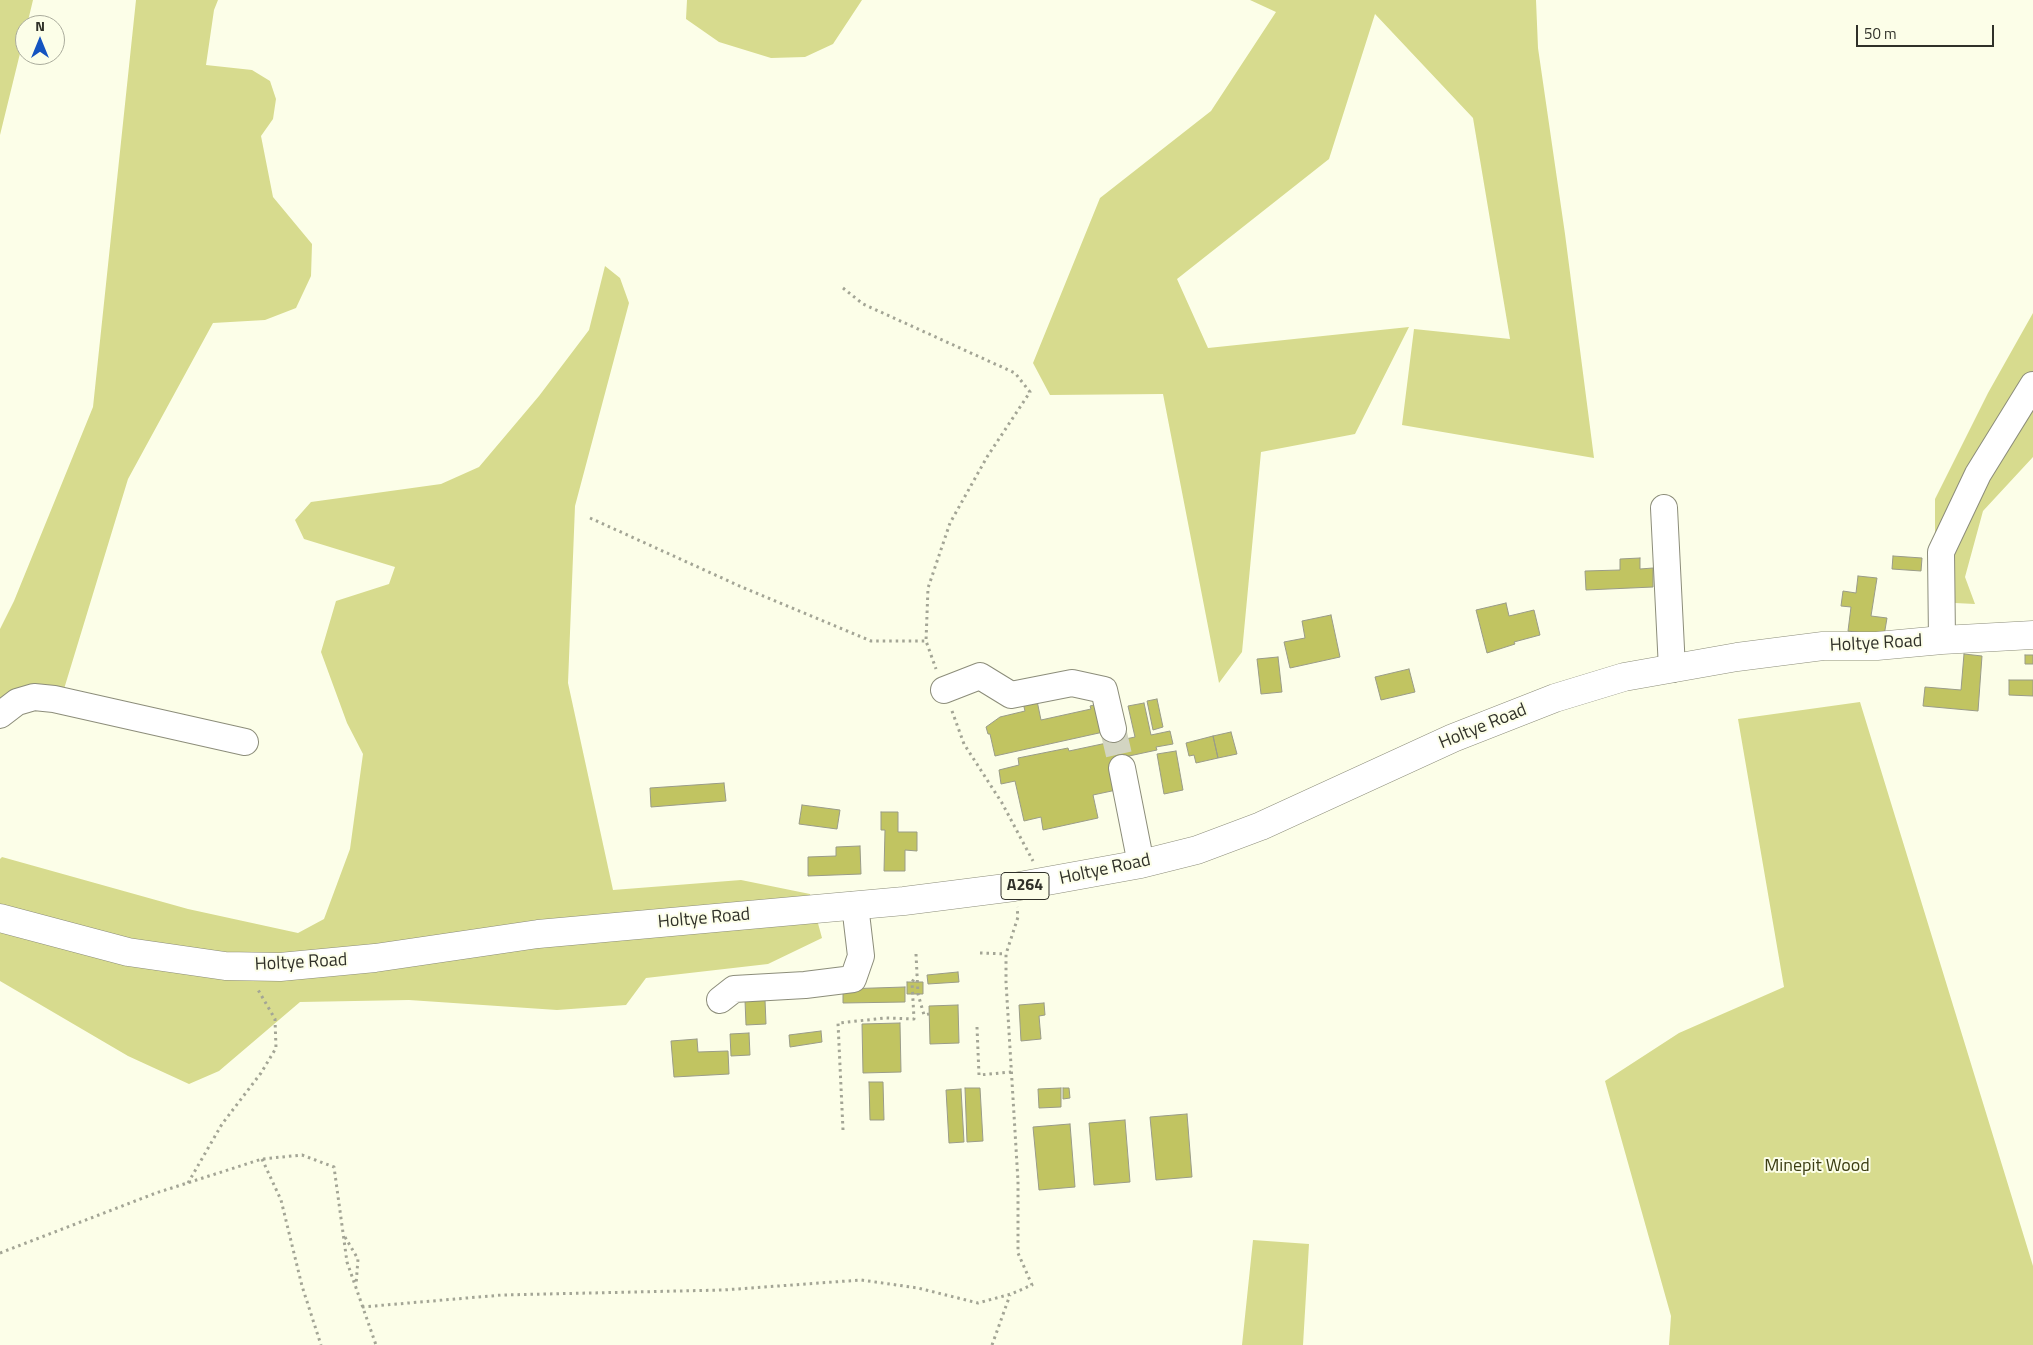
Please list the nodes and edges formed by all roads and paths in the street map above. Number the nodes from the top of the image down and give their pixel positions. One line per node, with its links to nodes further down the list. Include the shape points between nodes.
1 (843, 288): 7 (path, via 863,304 1015,373 1030,392 987,457 950,523 928,588)
2 (2033, 385): 6 (lane, via 1978,474 1941,552)
3 (1664, 508): 8 (lane)
4 (590, 518): 7 (path, via 871,641)
5 (2033, 635): 6 (main road, Holtye Road / A264)
6 (1942, 640): 8 (main road, Holtye Road / A264, via 1877,646 1823,646)
7 (926, 641): 9 (path)
8 (1672, 669): 14 (main road, Holtye Road / A264, via 1624,677 1555,698 1453,738 1261,826 1197,850)
9 (944, 690): 11 (lane, via 980,676 1010,695 1072,683 1096,688 1104,690); 15 (path, via 964,744 1002,803)
10 (0, 715): 12 (lane, via 16,702 34,697)
11 (1113, 729)
12 (245, 742)
13 (1122, 768): 14 (lane)
14 (1141, 864): 15 (main road, Holtye Road / A264)
15 (1044, 882): 16 (main road, Holtye Road / A264)
16 (1014, 887): 17 (main road, Holtye Road / A264); 21 (path, via 1018,917)
17 (855, 905): 22 (main road, Holtye Road / A264, via 538,934 375,958 280,967); 24 (lane, via 861,956 853,979 734,990)
18 (0, 918): 22 (main road, Holtye Road / A264, via 128,952)
19 (980, 953): 21 (path)
20 (916, 954): 23 (path)
21 (1006, 954): 27 (path)
22 (243, 966): 30 (path, via 276,1019 276,1048 222,1124)
23 (916, 976): 25 (path, via 924,1015); 28 (path, via 912,982 914,1019 838,1023)
24 (720, 1000)
25 (929, 1014)
26 (977, 1027): 27 (path, via 979,1075)
27 (1011, 1072): 34 (path, via 1018,1181 1018,1253 1032,1285)
28 (843, 1130)
29 (262, 1159): 30 (path); 31 (path, via 302,1155 334,1167); 36 (path, via 281,1200 302,1286)
30 (188, 1183): 32 (path)
31 (343, 1235): 33 (path, via 347,1262); 33 (path, via 358,1259)
32 (0, 1253)
33 (356, 1288): 35 (path)
34 (1010, 1294): 35 (path, via 978,1303 918,1288 861,1280 723,1290 502,1295); 38 (path)
35 (362, 1307): 37 (path)
36 (321, 1345)
37 (376, 1345)
38 (992, 1345)

